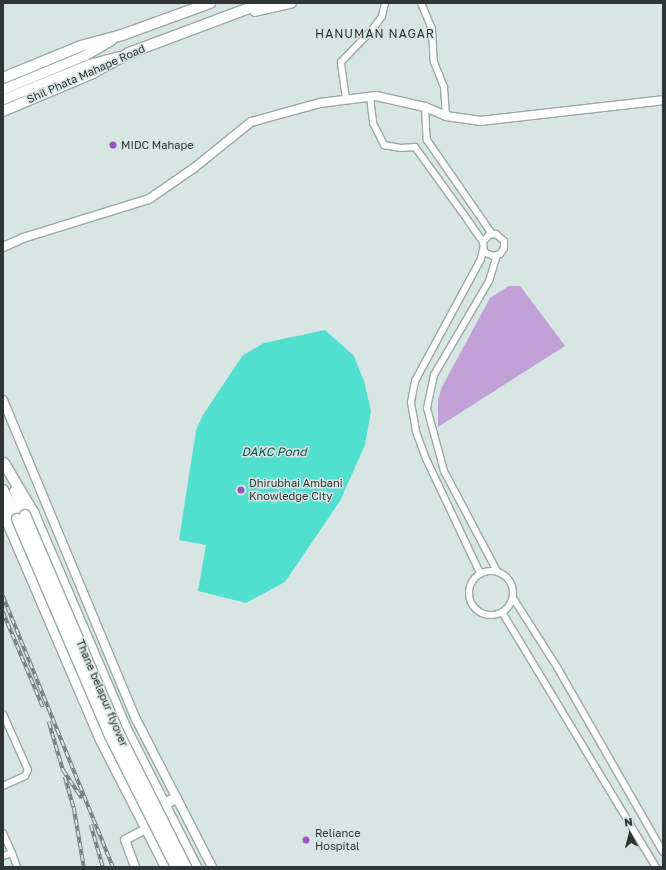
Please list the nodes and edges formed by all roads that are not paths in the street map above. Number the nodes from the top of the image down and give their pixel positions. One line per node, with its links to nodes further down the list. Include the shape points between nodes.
1 (210, 3): 7 (main road, Shil Phata Mahape Road)
2 (263, 3): 6 (main road)
3 (291, 3): 6 (main road)
4 (385, 3): 13 (street, via 382,16 372,30 340,62)
5 (421, 3): 17 (street, via 432,29 434,62 444,87)
6 (237, 15): 8 (main road, Shil Phata Mahape Road)
7 (122, 35): 9 (main road, Shil Phata Mahape Road, via 81,46); 10 (main road, Shil Phata Mahape Road, via 85,55)
8 (128, 53): 12 (main road, via 89,64); 16 (main road, Shil Phata Mahape Road, via 93,73)
9 (3, 78)
10 (3, 89)
11 (370, 97): 13 (street); 15 (street); 19 (street, via 373,123 384,145)
12 (3, 99)
13 (346, 99): 22 (street, via 251,122 194,168 149,199 23,238)
14 (663, 100): 17 (street, via 480,121)
15 (425, 107): 17 (street); 18 (street)
16 (3, 111)
17 (446, 116)
18 (427, 140): 19 (street); 20 (street)
19 (415, 147): 21 (street)
20 (492, 234): 21 (street); 23 (street, via 504,241 504,248)
21 (483, 245): 23 (street, via 490,255); 30 (street, via 481,259 415,381 411,402 416,431 426,459)
22 (3, 247)
23 (497, 255): 29 (street, via 489,281 434,375 427,408 444,471)
24 (3, 400): 35 (street, via 136,720)
25 (3, 462): 28 (main road); 36 (main road, via 34,512 126,729)
26 (3, 490): 28 (main road)
27 (3, 504): 39 (main road, via 8,522 101,740)
28 (21, 517): 48 (main road, Thane belapur flyover, bridge, via 110,736); 49 (main road, Thane belapur flyover, bridge, via 118,732)
29 (498, 571): 30 (street); 31 (street, via 509,578 514,591)
30 (480, 573): 32 (street, via 470,584 471,603 485,614)
31 (513, 598): 32 (street); 42 (street, via 557,667)
32 (502, 612): 52 (street)
33 (3, 714): 34 (street, via 28,770 25,776)
34 (3, 786)
35 (176, 798): 36 (main road); 37 (street)
36 (164, 805): 38 (main road); 39 (main road)
37 (182, 810): 38 (street); 51 (street)
38 (170, 816): 40 (street); 50 (main road)
39 (140, 818): 40 (main road)
40 (146, 829): 46 (street, via 125,840); 47 (main road)
41 (3, 833): 43 (street)
42 (663, 852)
43 (12, 853): 44 (street); 45 (street)
44 (3, 856)
45 (17, 867)
46 (135, 867)
47 (166, 867)
48 (176, 867)
49 (186, 867)
50 (196, 867)
51 (212, 867)
52 (656, 867)

